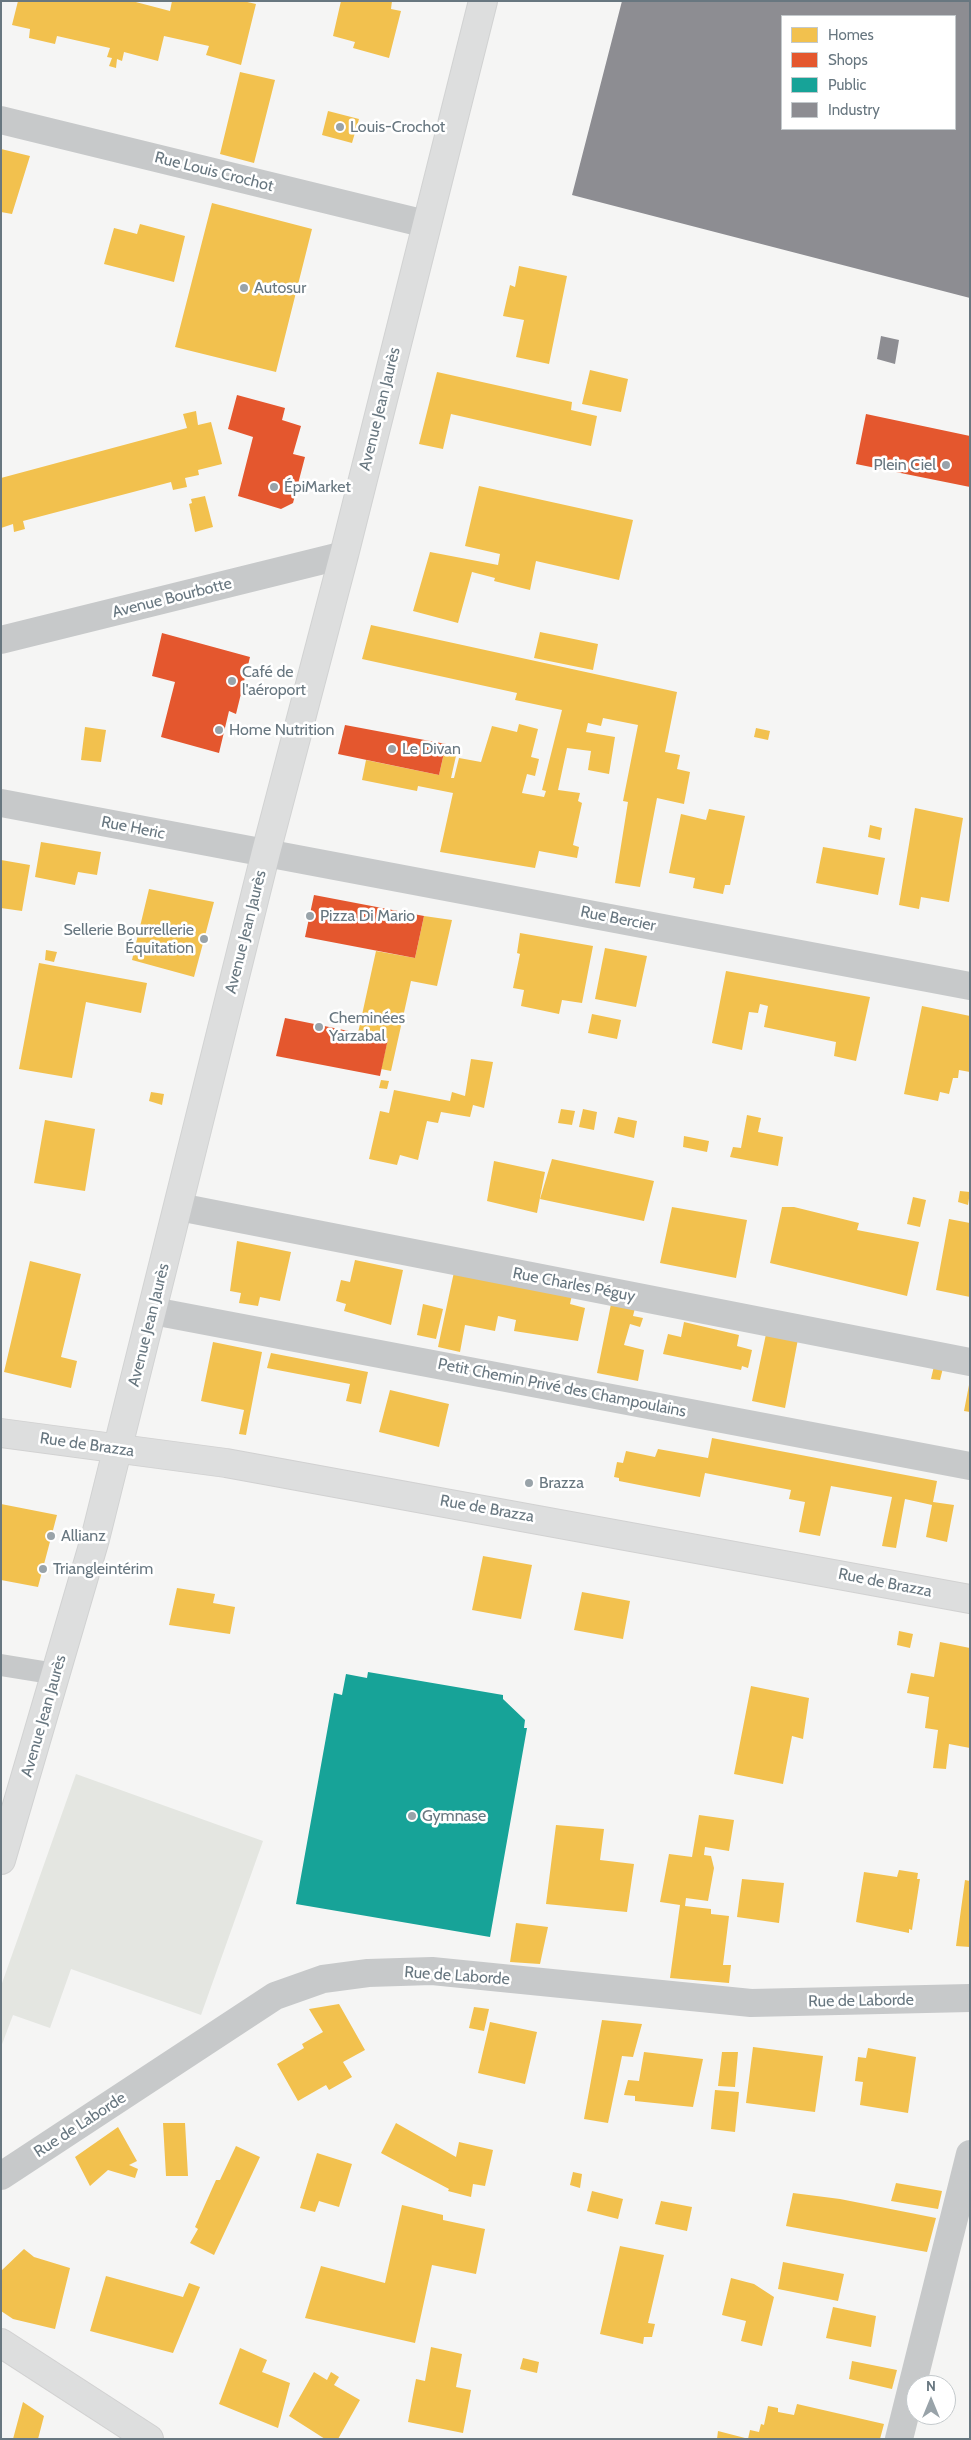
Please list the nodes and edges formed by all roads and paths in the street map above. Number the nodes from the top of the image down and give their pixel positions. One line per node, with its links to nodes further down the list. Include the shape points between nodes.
1 (483, 1): 3 (main road, Avenue Jean Jaurès)
2 (1, 120): 3 (street, Rue Louis Crochot)
3 (426, 224): 4 (main road, Avenue Jean Jaurès)
4 (344, 555): 5 (street, Avenue Bourbotte); 7 (main road, Avenue Jean Jaurès)
5 (1, 640)
6 (1, 803): 7 (street, Rue Heric)
7 (266, 852): 8 (street, Rue Bercier); 9 (main road, Avenue Jean Jaurès)
8 (970, 986)
9 (179, 1207): 10 (main road, Avenue Jean Jaurès); 11 (street, Rue Charles Péguy)
10 (154, 1311): 13 (main road, Avenue Jean Jaurès); 14 (street, Petit Chemin Privé des Champoulains)
11 (970, 1362)
12 (1, 1433): 13 (main road, Rue de Brazza)
13 (118, 1450): 15 (main road, Rue de Brazza, via 226,1463); 17 (main road, Avenue Jean Jaurès)
14 (970, 1466)
15 (970, 1599)
16 (1, 1665): 17 (lane)
17 (56, 1674): 18 (main road, Avenue Jean Jaurès)
18 (1, 1860)
19 (970, 1998): 21 (street, Rue de Laborde, via 751,2003 432,1971 368,1973 323,1979 275,1996)
20 (970, 2154): 24 (street)
21 (1, 2176)
22 (1, 2343): 23 (main road)
23 (149, 2439)
24 (898, 2439)

